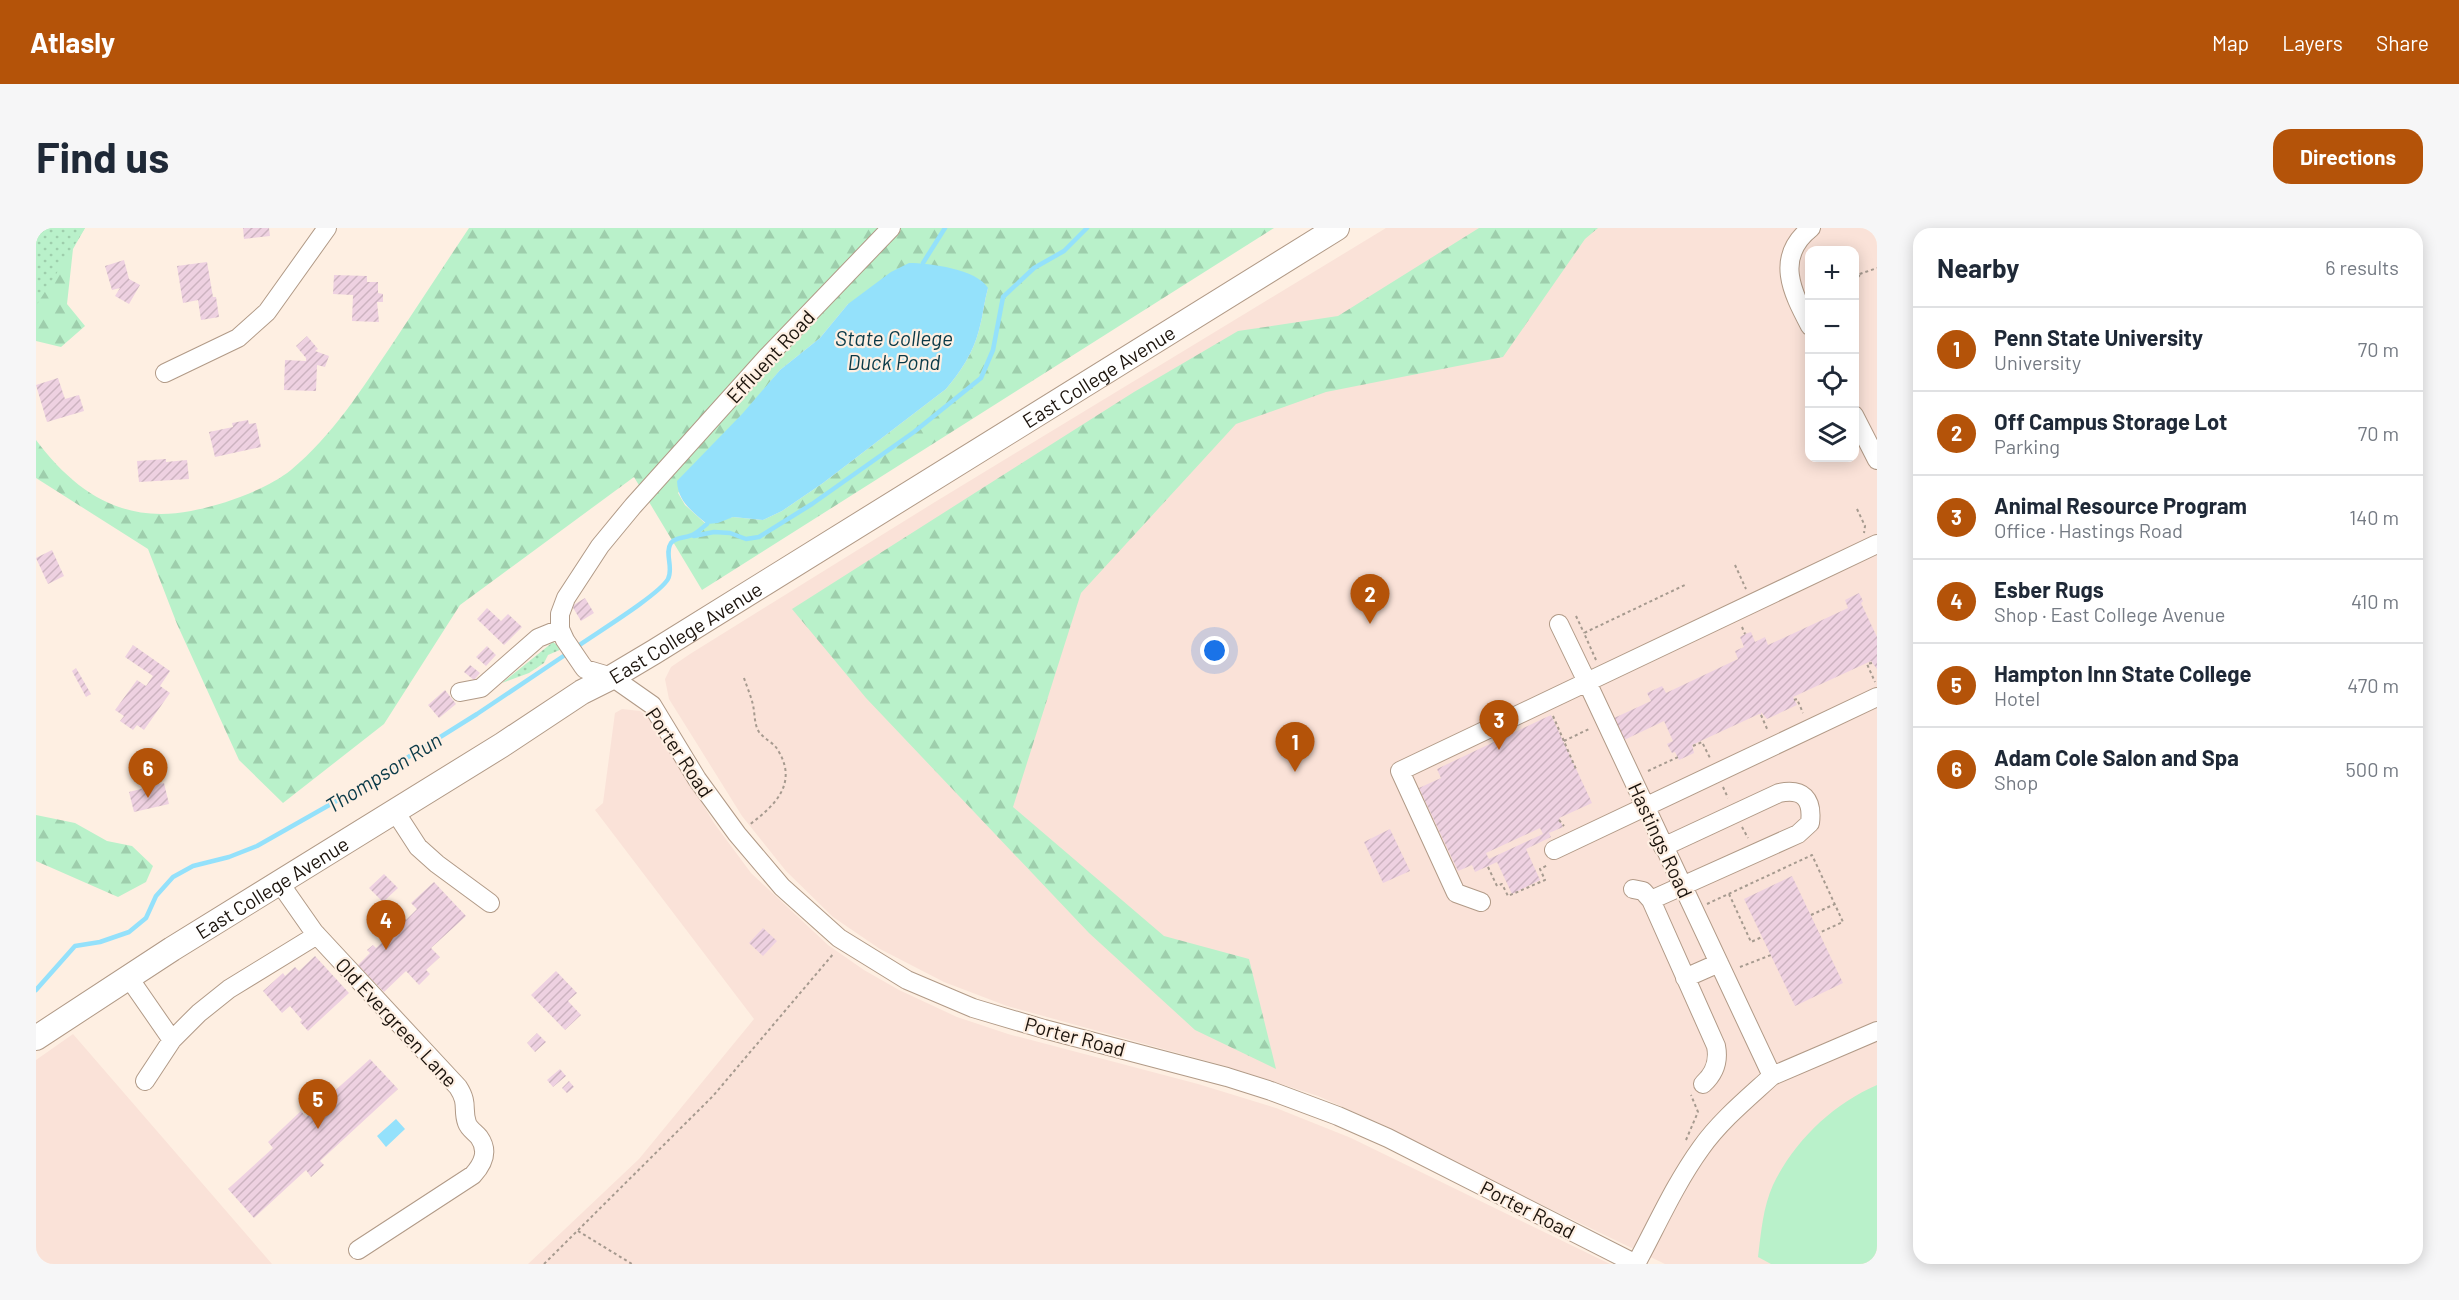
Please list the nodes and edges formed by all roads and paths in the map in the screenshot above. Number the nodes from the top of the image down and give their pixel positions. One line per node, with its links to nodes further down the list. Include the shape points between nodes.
1 (327, 228): 8 (street, via 260,319 221,348)
2 (891, 228): 21 (street, Effluent Road, via 767,357 600,546 566,598 560,614)
3 (1337, 228): 24 (main road, East College Avenue)
4 (1811, 228): 7 (street, via 1797,242 1789,260 1792,289)
5 (1877, 268): 6 (path)
6 (1860, 274)
7 (1805, 317)
8 (165, 373)
9 (1859, 425): 10 (street)
10 (1877, 460)
11 (1857, 508): 12 (path)
12 (1870, 541): 26 (street)
13 (1735, 566): 15 (path)
14 (1687, 584): 19 (path)
15 (1748, 595)
16 (1576, 616): 19 (path)
17 (1559, 624): 26 (street, Hastings Road)
18 (1741, 624): 20 (path)
19 (1584, 633): 23 (path)
20 (1745, 634)
21 (564, 636): 24 (street, Porter Road, via 585,669); 28 (street, via 538,638 481,688)
22 (1872, 663): 27 (path, via 1867,664)
23 (1599, 666)
24 (612, 677): 41 (main road, East College Avenue); 43 (street, Porter Road, via 652,705 697,779)
25 (744, 678): 43 (path, via 759,731 779,752 785,777 776,803)
26 (1587, 682): 37 (street, Hastings Road); 55 (street, via 1400,771 1456,893)
27 (1877, 687)
28 (460, 692)
29 (1877, 697): 32 (street)
30 (1794, 700): 32 (path, via 1797,699)
31 (1552, 714): 34 (path)
32 (1810, 728): 40 (street)
33 (1589, 729): 34 (path)
34 (1564, 741): 36 (path)
35 (1678, 757): 37 (path)
36 (1576, 769)
37 (1632, 778): 40 (street, Hastings Road)
38 (1724, 789): 39 (path)
39 (1728, 796)
40 (1644, 806): 45 (street, Hastings Road); 46 (street)
41 (394, 810): 48 (main road, East College Avenue); 56 (street, via 418,847)
42 (1744, 830): 44 (path)
43 (737, 834): 63 (street, Porter Road, via 782,887)
44 (1747, 837)
45 (1663, 847): 51 (street, Hastings Road); 51 (street, via 1779,793 1800,793 1810,806 1807,828)
46 (1554, 850): 50 (path, via 1559,860 1538,870 1545,880 1508,896)
47 (1488, 867): 50 (path, via 1497,886)
48 (279, 882): 61 (street, Old Evergreen Lane); 66 (main road, East College Avenue)
49 (1506, 882): 50 (path)
50 (1502, 884)
51 (1683, 887): 54 (street); 58 (street, Hastings Road)
52 (1633, 889): 54 (street, via 1643,891)
53 (1729, 894): 57 (path, via 1812,855); 58 (path); 62 (path, via 1751,942)
54 (1651, 900): 67 (street)
55 (1481, 902)
56 (490, 903)
57 (1835, 904): 59 (path); 60 (path, via 1843,922)
58 (1694, 910): 65 (street, Hastings Road)
59 (1811, 915)
60 (1819, 933)
61 (317, 935): 70 (street, via 229,989); 76 (street, Old Evergreen Lane, via 458,1087 465,1097 468,1127 484,1146 481,1166 473,1175)
62 (1762, 937)
63 (844, 941): 75 (path, via 712,1096); 79 (street, Porter Road, via 907,980 973,1008 1271,1090 1338,1116)
64 (1771, 955): 65 (path, via 1740,967)
65 (1728, 967): 67 (street); 71 (street, Hastings Road)
66 (129, 978): 69 (main road, East College Avenue); 70 (street)
67 (1685, 978): 73 (street, via 1718,1056 1711,1076)
68 (1877, 1030): 71 (street)
69 (36, 1038)
70 (172, 1041): 72 (street)
71 (1772, 1076): 79 (street, via 1702,1146)
72 (145, 1081)
73 (1696, 1087): 74 (path, via 1698,1112)
74 (1684, 1145)
75 (577, 1231): 77 (path); 78 (path)
76 (358, 1250)
77 (544, 1264)
78 (632, 1264)
79 (1636, 1264)

